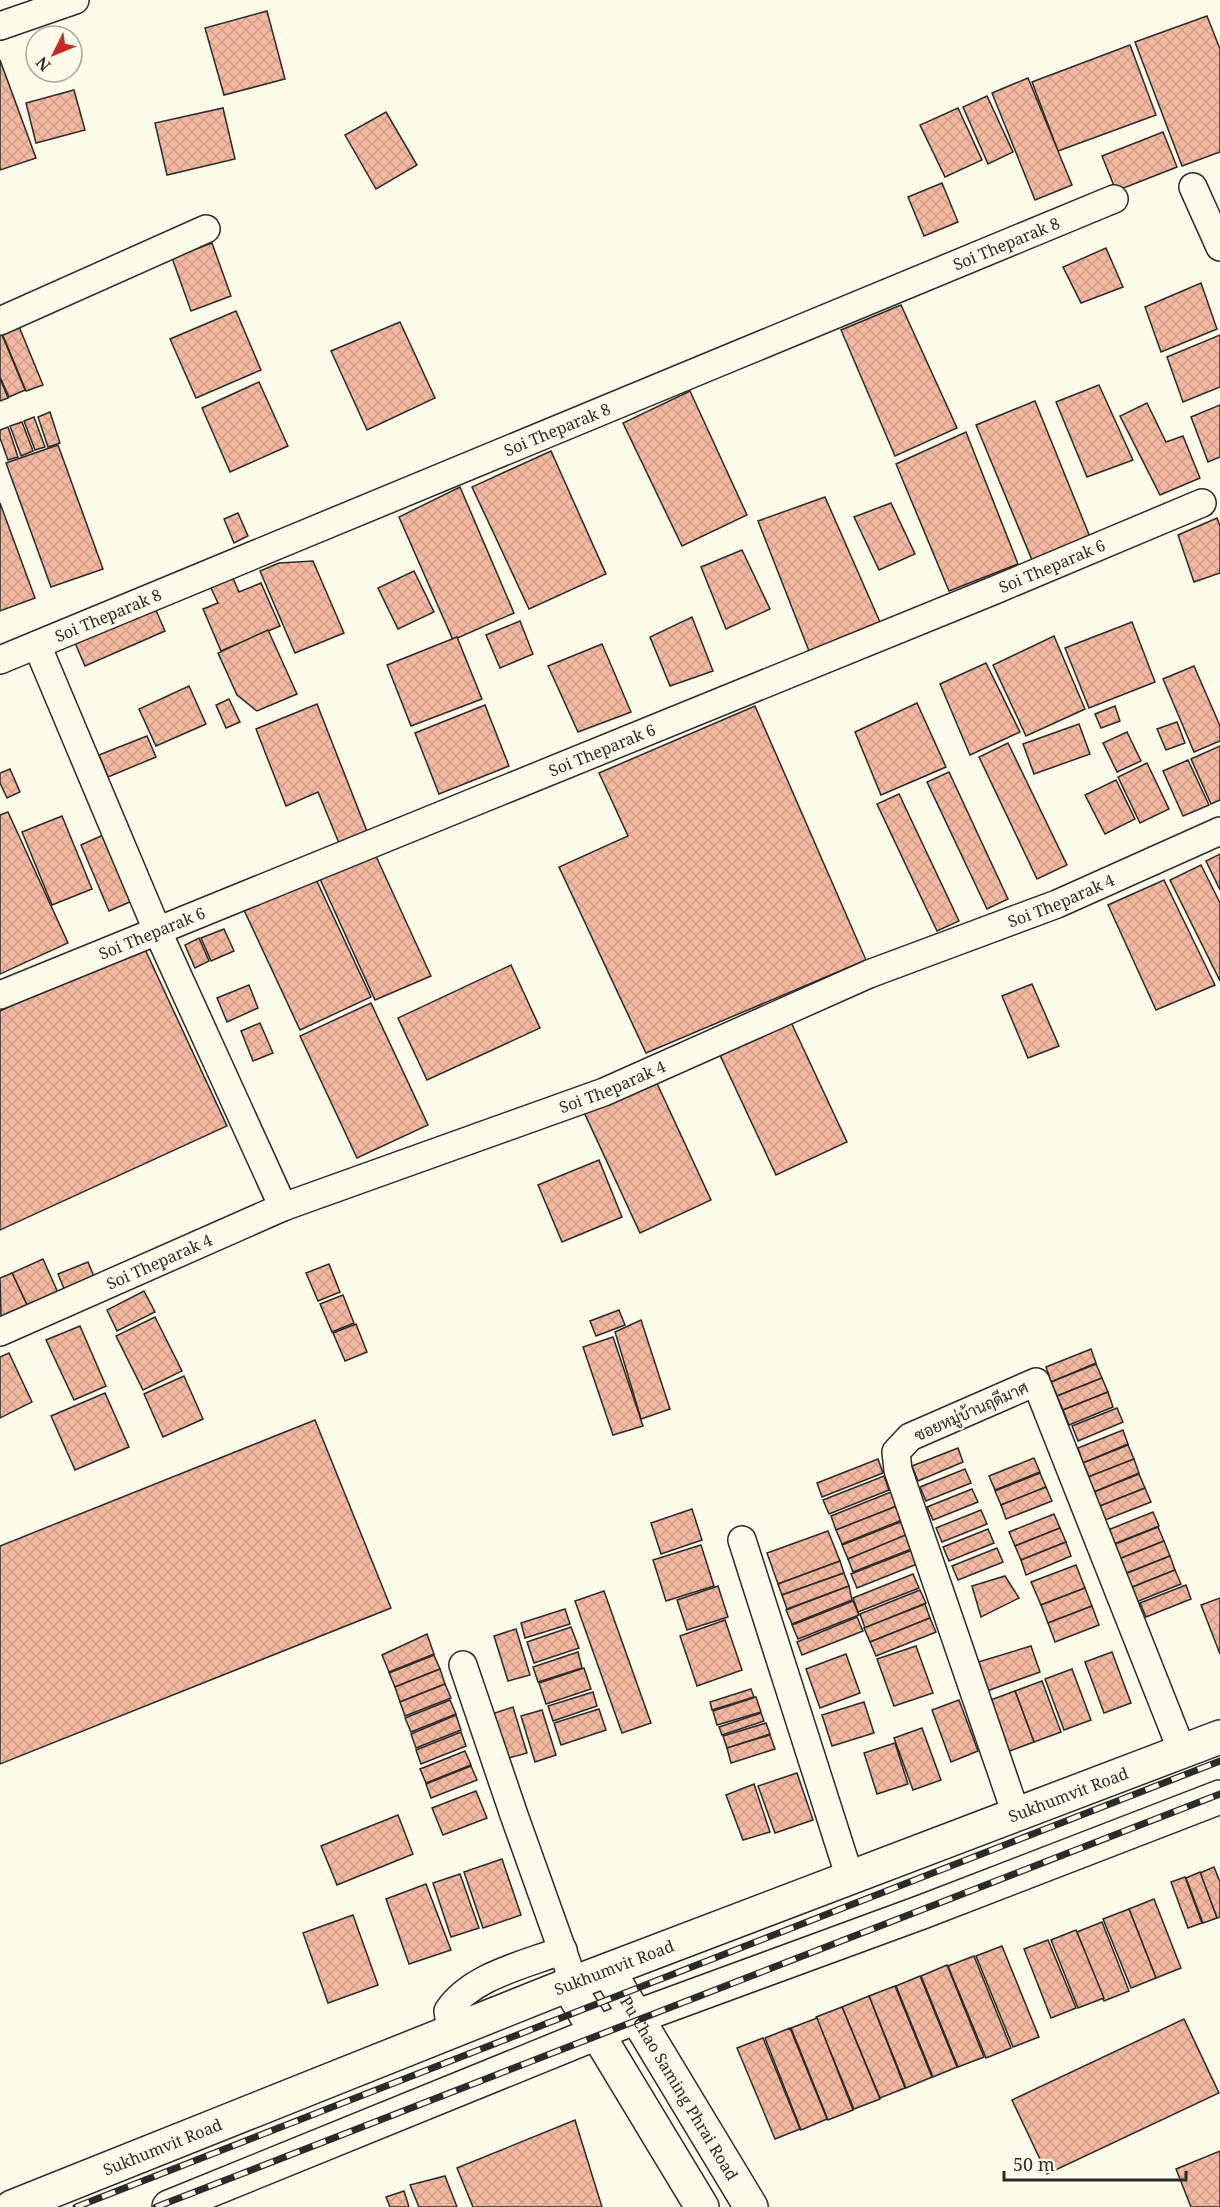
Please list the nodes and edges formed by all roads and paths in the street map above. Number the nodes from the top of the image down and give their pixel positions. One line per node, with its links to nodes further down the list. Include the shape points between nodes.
1 (75, 0): 2 (street)
2 (0, 26)
3 (1193, 187): 6 (street)
4 (1114, 200): 9 (street, Soi Theparak 8)
5 (206, 229): 7 (street)
6 (1220, 247)
7 (0, 321)
8 (1202, 503): 12 (street, Soi Theparak 6)
9 (37, 645): 10 (street, Soi Theparak 8); 12 (street)
10 (0, 660)
11 (1220, 831): 14 (street, Soi Theparak 4, via 1057,904 869,974 604,1092)
12 (157, 930): 13 (street, Soi Theparak 6); 14 (street)
13 (0, 995)
14 (283, 1207): 15 (street, Soi Theparak 4)
15 (0, 1332)
16 (742, 1540): 22 (street)
17 (464, 1665): 23 (street)
18 (1220, 1737): 19 (main road, Sukhumvit Road)
19 (1182, 1751): 21 (main road, Sukhumvit Road); 21 (street, ซอยหมู่บ้านฤดีมาศ, via 1036,1382 910,1437 896,1452 898,1470)
20 (1220, 1797): 26 (main road)
21 (1016, 1814): 22 (main road, Sukhumvit Road)
22 (850, 1878): 24 (main road, Sukhumvit Road)
23 (563, 1950): 25 (street); 27 (street, via 476,1983 456,1998 448,2011)
24 (608, 1970): 25 (main road, Sukhumvit Road); 26 (main road, Pu Chao Saming Phrai Road)
25 (571, 1984): 27 (main road, Sukhumvit Road); 28 (main road)
26 (636, 2017): 28 (main road); 32 (main road, Pu Chao Saming Phrai Road)
27 (451, 2032): 29 (main road, Sukhumvit Road)
28 (596, 2035): 30 (main road); 31 (main road)
29 (12, 2207)
30 (169, 2207)
31 (702, 2207)
32 (751, 2207)

